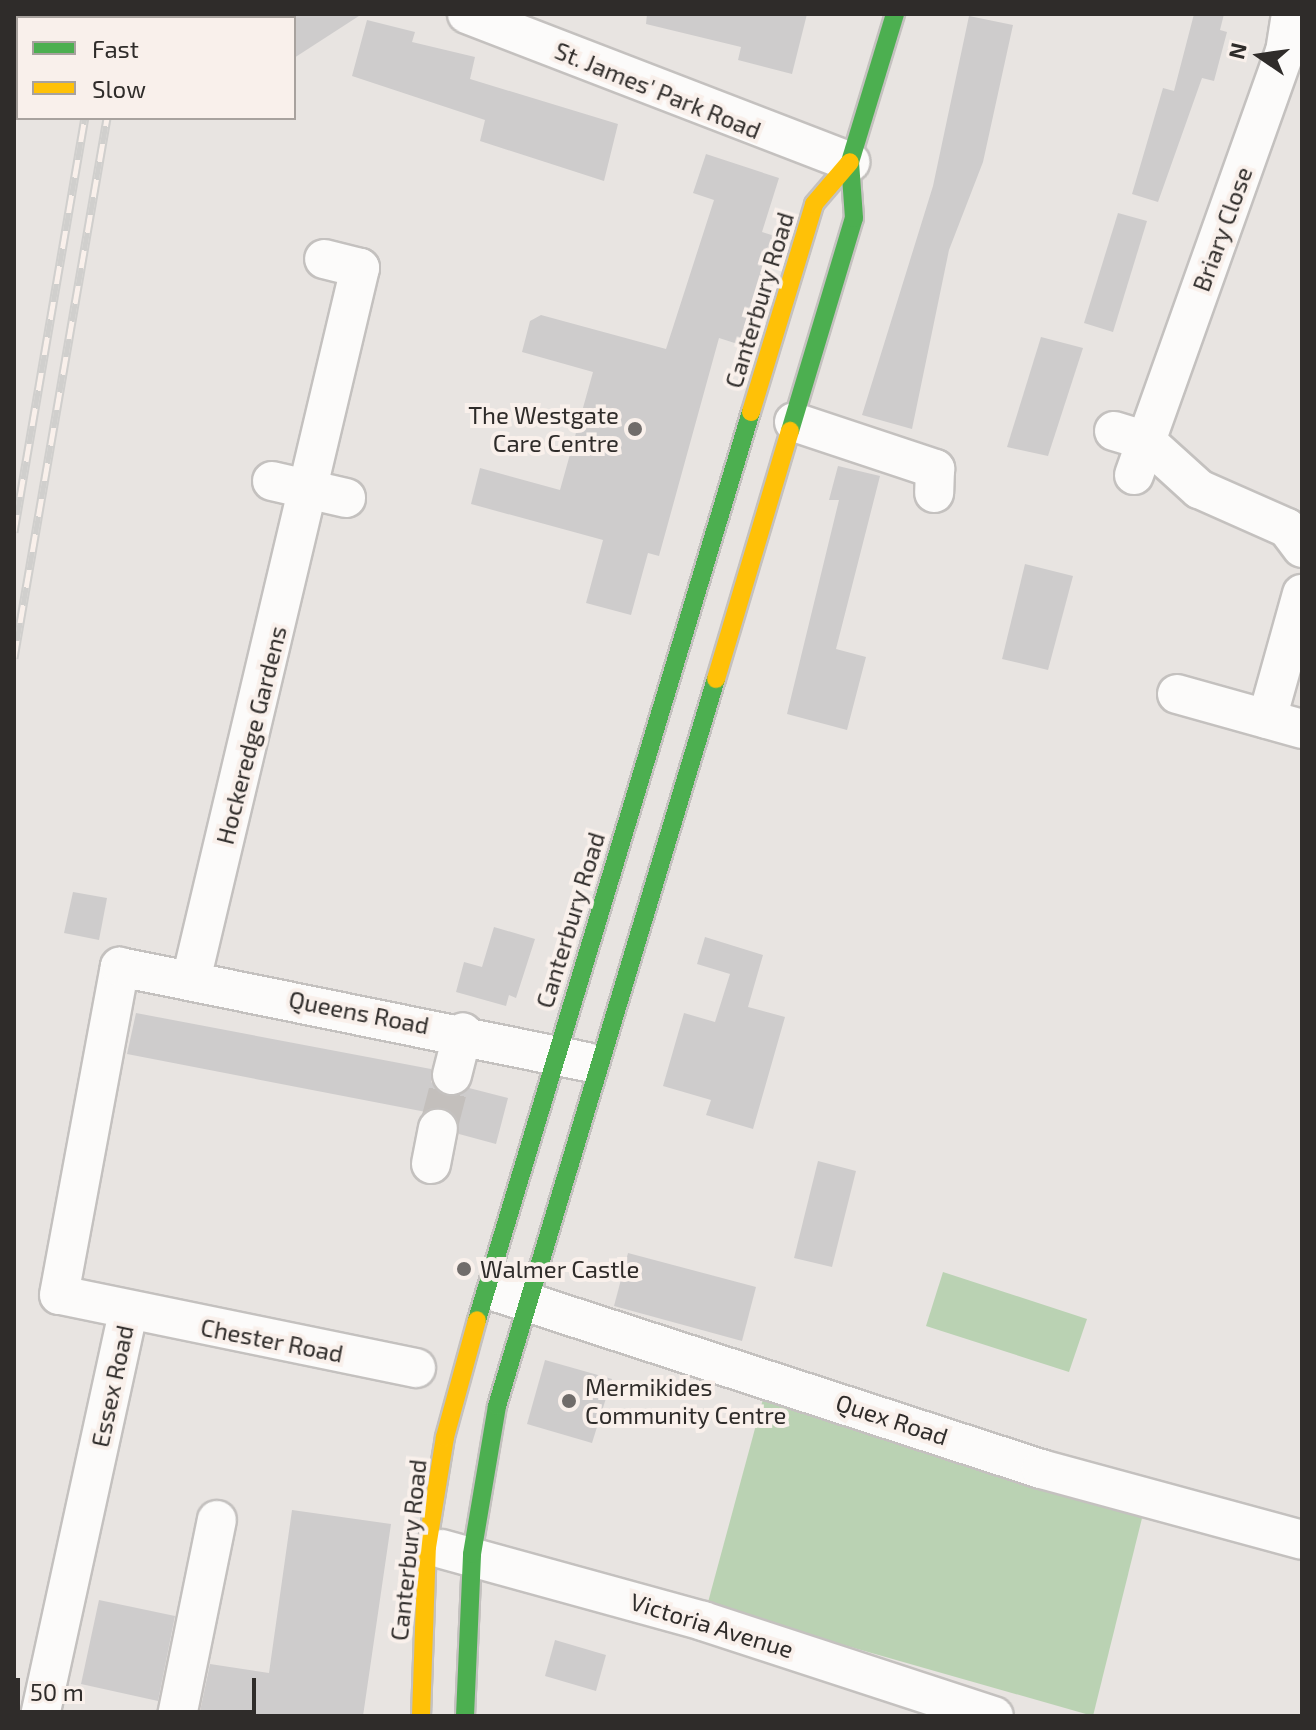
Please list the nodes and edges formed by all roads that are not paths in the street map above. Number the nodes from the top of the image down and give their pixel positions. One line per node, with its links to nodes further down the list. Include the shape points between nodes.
1 (467, 14): 4 (street, St. James' Park Road)
2 (895, 14): 4 (highway, Canterbury Road)
3 (1291, 14): 10 (street, Briary Close, via 1285,52 1131,449 1287,528)
4 (850, 162): 6 (highway, Canterbury Road, via 854,218); 17 (highway, Canterbury Road, via 814,204)
5 (324, 259): 9 (street, Hockeredge Gardens, via 360,268)
6 (794, 422): 8 (street, via 935,469); 18 (highway, Canterbury Road)
7 (272, 481): 9 (street)
8 (934, 493)
9 (328, 494): 15 (street, Hockeredge Gardens)
10 (1302, 548)
11 (1302, 594): 13 (street)
12 (1177, 694): 13 (street)
13 (1284, 724)
14 (120, 967): 15 (street, Queens Road); 22 (street, Essex Road, via 59,1295)
15 (191, 980): 16 (street, Queens Road)
16 (463, 1032): 17 (street, Queens Road); 19 (street)
17 (554, 1054): 18 (street, Queens Road); 20 (highway, Canterbury Road)
18 (596, 1064): 21 (highway, Canterbury Road)
19 (452, 1075)
20 (485, 1289): 21 (street, Quex Road); 26 (highway, Canterbury Road, via 445,1437)
21 (524, 1301): 25 (street, Quex Road, via 1041,1469); 27 (highway, Canterbury Road)
22 (128, 1311): 23 (street, Chester Road); 28 (street, Essex Road)
23 (416, 1368)
24 (217, 1520): 29 (street)
25 (1302, 1540)
26 (427, 1547): 27 (street, Victoria Avenue); 30 (highway, Canterbury Road)
27 (472, 1554): 31 (highway, Canterbury Road); 32 (street, Victoria Avenue)
28 (40, 1716)
29 (177, 1716)
30 (421, 1716)
31 (465, 1716)
32 (994, 1716)

